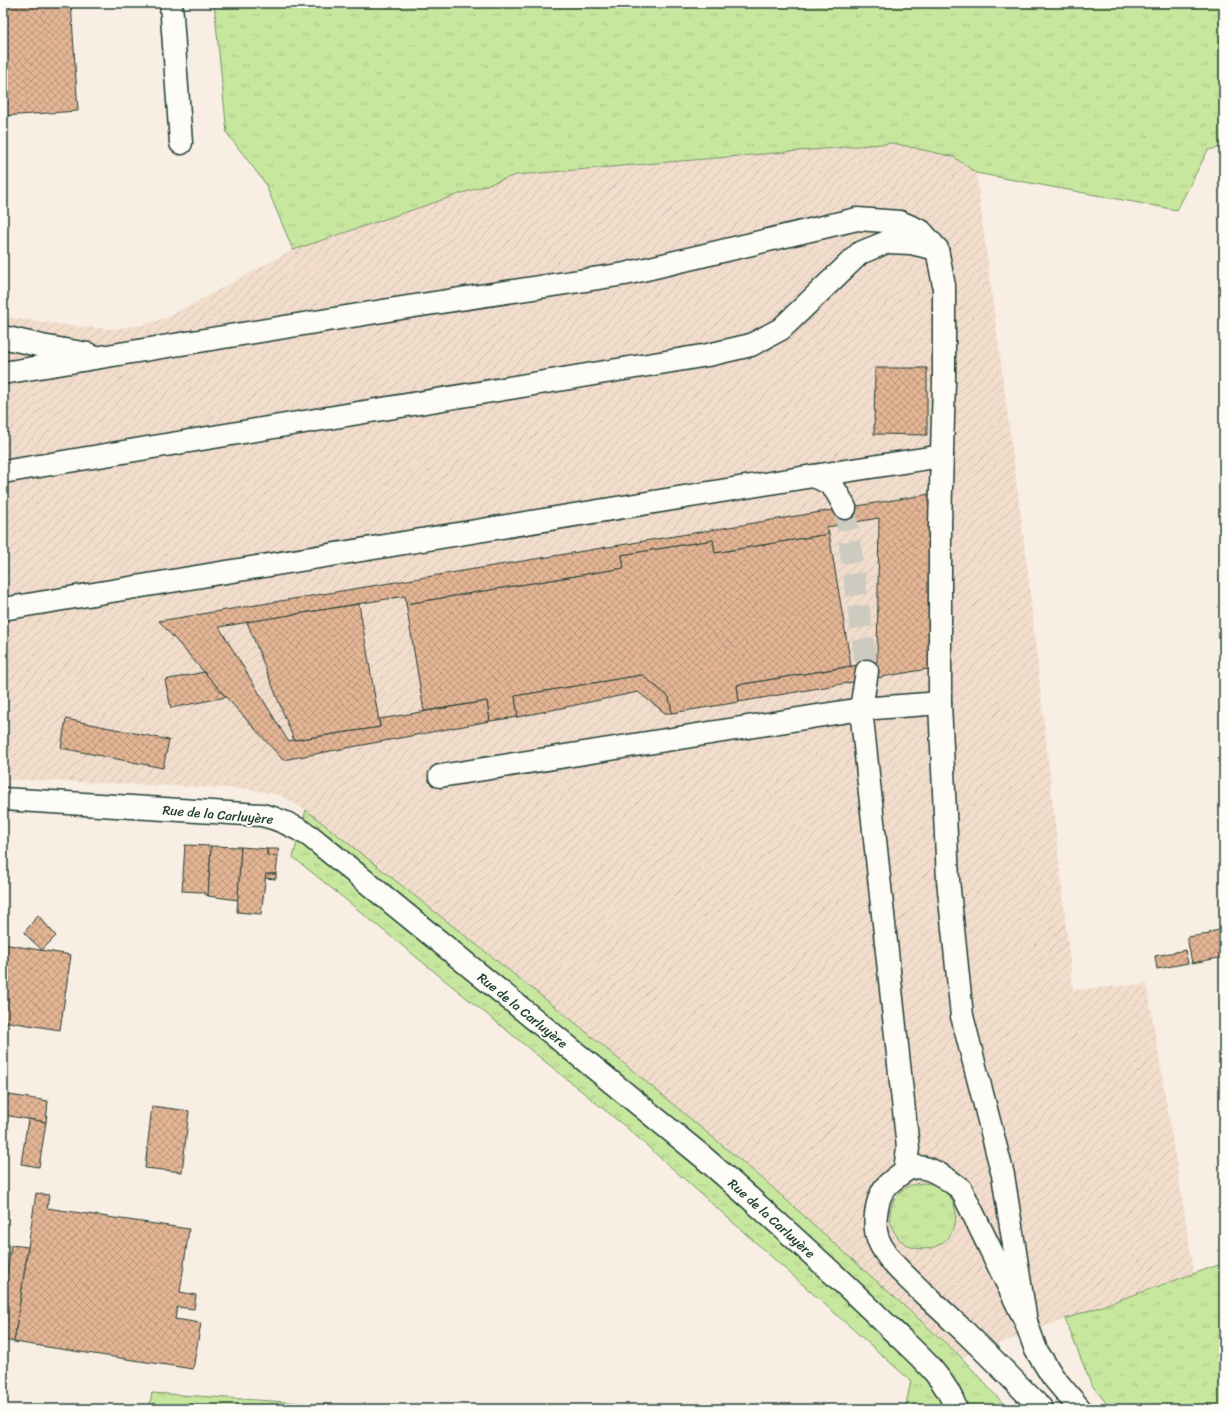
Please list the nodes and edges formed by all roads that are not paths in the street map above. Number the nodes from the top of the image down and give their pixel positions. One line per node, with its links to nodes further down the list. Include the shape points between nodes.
1 (171, 3): 2 (street)
2 (181, 143)
3 (937, 249): 5 (street, via 921,231 900,222 857,219 625,274); 7 (street, via 944,286); 8 (street, via 911,243 887,242 860,254 781,329 751,345 708,355)
4 (3, 337): 5 (street, via 84,354)
5 (115, 355): 6 (street)
6 (3, 373)
7 (942, 456): 9 (street); 13 (street)
8 (3, 472)
9 (813, 476): 10 (street, via 825,480 837,491); 11 (street)
10 (845, 508)
11 (3, 609)
12 (867, 671): 14 (street)
13 (940, 703): 14 (street); 18 (street, via 948,880 962,1016 1003,1175)
14 (861, 709): 15 (street); 17 (street, via 908,1148)
15 (440, 776)
16 (3, 799): 19 (street, Rue de la Carluyère, via 262,815 278,819 310,836 732,1182 851,1289 927,1365 946,1387)
17 (905, 1170): 18 (street, via 923,1166 944,1176 961,1189); 20 (street, via 884,1188 877,1206 875,1225 884,1250 904,1275)
18 (1026, 1322): 21 (street, via 1036,1350 1053,1377)
19 (956, 1408)
20 (1042, 1409)
21 (1080, 1409)

